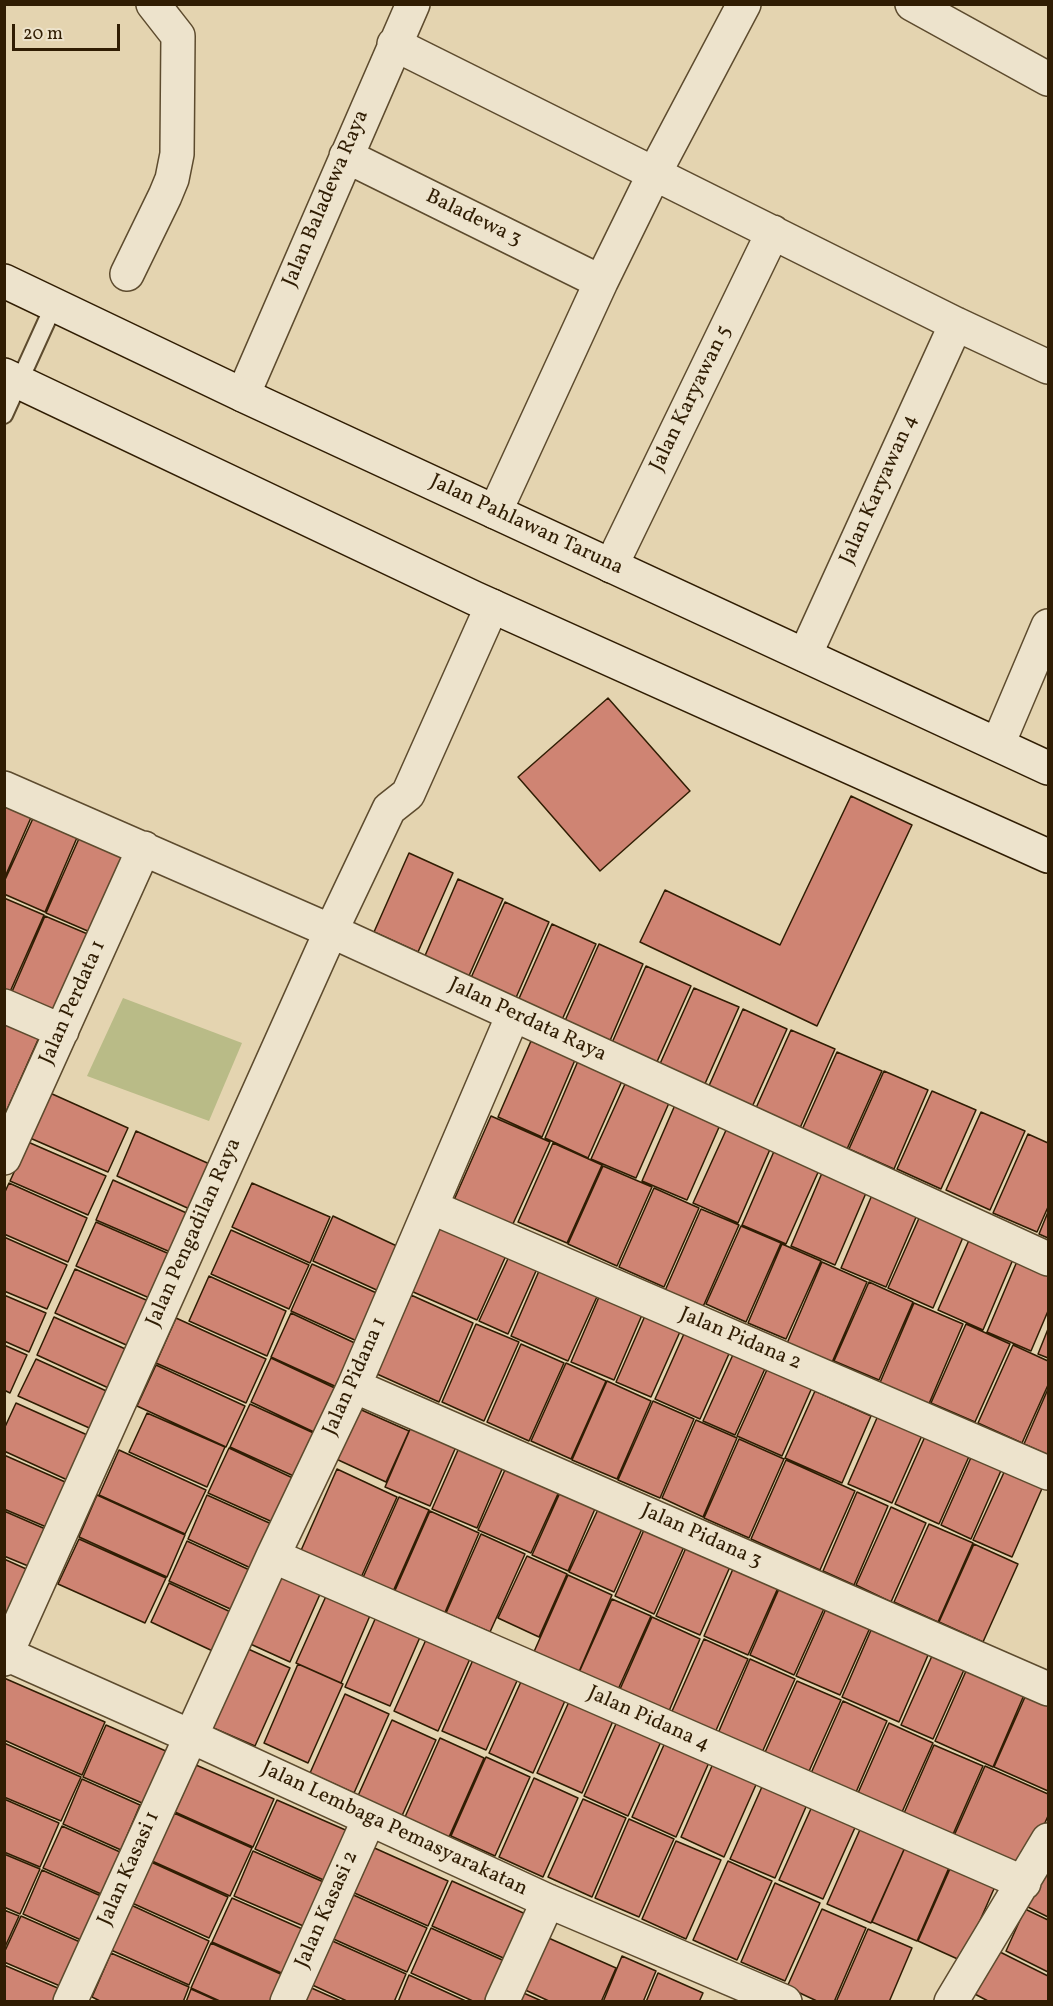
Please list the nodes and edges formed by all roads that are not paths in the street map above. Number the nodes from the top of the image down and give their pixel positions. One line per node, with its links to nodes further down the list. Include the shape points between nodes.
1 (153, 4): 10 (street, via 178,36 177,154 169,188)
2 (412, 4): 5 (street, Jalan Baladewa Raya)
3 (744, 4): 8 (street)
4 (912, 4): 6 (street)
5 (394, 44): 7 (street, Jalan Baladewa Raya); 8 (street)
6 (1048, 79)
7 (346, 156): 12 (street, Baladewa 3); 17 (street, Jalan Baladewa Raya)
8 (654, 174): 9 (street); 12 (street)
9 (773, 232): 14 (street); 20 (street, Jalan Karyawan 5)
10 (128, 274)
11 (4, 281): 13 (street, Jalan Pahlawan Taruna)
12 (601, 282): 19 (street)
13 (54, 305): 16 (lane); 17 (street, Jalan Pahlawan Taruna)
14 (956, 324): 15 (street); 23 (street, Jalan Karyawan 4)
15 (1048, 367)
16 (12, 379): 18 (lane); 21 (street)
17 (243, 395): 19 (street, Jalan Pahlawan Taruna)
18 (4, 415)
19 (495, 512): 20 (street, Jalan Pahlawan Taruna)
20 (611, 566): 23 (street, Jalan Pahlawan Taruna)
21 (483, 602): 28 (street); 29 (street, Jalan Pengadilan Raya, via 408,794 389,809)
22 (1048, 626): 24 (street)
23 (805, 656): 24 (street, Jalan Pahlawan Taruna)
24 (998, 744): 25 (street, Jalan Pahlawan Taruna)
25 (1048, 768)
26 (4, 788): 27 (street, Jalan Perdata Raya)
27 (144, 848): 29 (street, Jalan Perdata Raya); 32 (street, Jalan Perdata 1)
28 (1048, 856)
29 (331, 931): 31 (street, Jalan Perdata Raya); 39 (street, Jalan Pengadilan Raya)
30 (4, 1006): 32 (street)
31 (513, 1015): 34 (street, Jalan Pidana 1); 35 (street, Jalan Perdata Raya)
32 (62, 1031): 33 (street, Jalan Perdata 1)
33 (4, 1158)
34 (431, 1207): 36 (street, Jalan Pidana 1); 37 (street, Jalan Pidana 2)
35 (1048, 1259)
36 (354, 1386): 38 (street, Jalan Pidana 1); 40 (street, Jalan Pidana 3)
37 (1048, 1473)
38 (273, 1556): 41 (street, Jalan Pidana 1); 44 (street, Jalan Pidana 4)
39 (5, 1656): 41 (street, Jalan Lembaga Pemasyarakatan)
40 (1048, 1689)
41 (190, 1736): 42 (street, Jalan Lembaga Pemasyarakatan); 46 (street, Jalan Kasasi 1)
42 (369, 1819): 45 (street, Jalan Lembaga Pemasyarakatan); 47 (street, Jalan Kasasi 2)
43 (1048, 1840): 44 (street)
44 (1024, 1883): 50 (street)
45 (548, 1900): 48 (street); 49 (street, Jalan Lembaga Pemasyarakatan)
46 (70, 2001)
47 (287, 2001)
48 (502, 2001)
49 (785, 2001)
50 (951, 2001)

